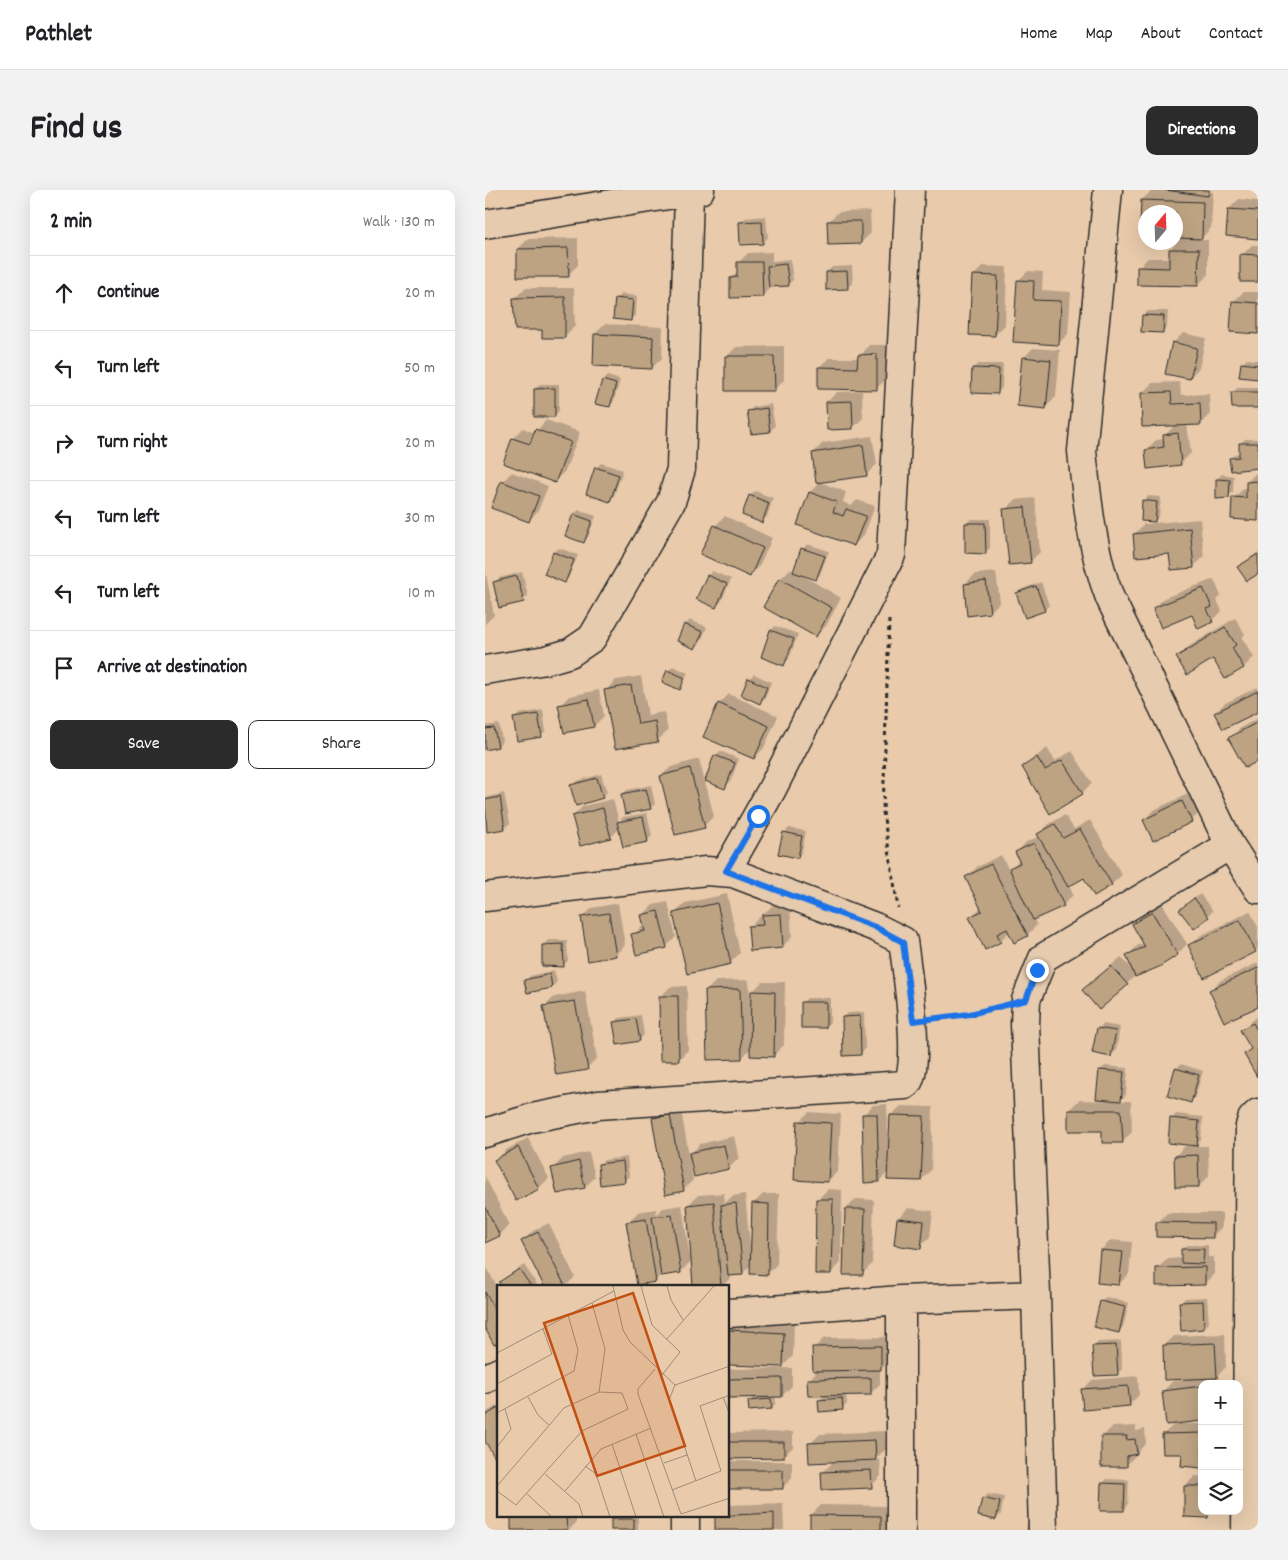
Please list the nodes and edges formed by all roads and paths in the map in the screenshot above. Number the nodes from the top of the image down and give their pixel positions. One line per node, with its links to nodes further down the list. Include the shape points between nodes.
1 (910, 190): 8 (street, via 891,555 771,791)
2 (1108, 190): 7 (street, via 1082,451 1100,569 1110,598)
3 (694, 191): 4 (street); 6 (street, via 681,469 671,502 592,638 570,653)
4 (485, 224)
5 (889, 614): 11 (path, via 883,812)
6 (485, 670)
7 (1230, 845): 9 (street); 12 (street, via 1043,958)
8 (726, 871): 10 (street); 11 (street, via 875,927)
9 (1258, 889)
10 (485, 897)
11 (903, 942): 13 (street)
12 (1026, 1000): 13 (path, via 970,1014); 16 (street)
13 (913, 1021): 15 (street, via 911,1077 905,1084 598,1105 532,1118)
14 (1258, 1113): 23 (street, via 1250,1126)
15 (485, 1133)
16 (1036, 1295): 17 (street); 22 (street)
17 (901, 1300): 18 (street); 21 (street)
18 (730, 1314)
19 (497, 1373): 20 (street)
20 (485, 1379)
21 (901, 1530)
22 (1043, 1530)
23 (1245, 1530)

